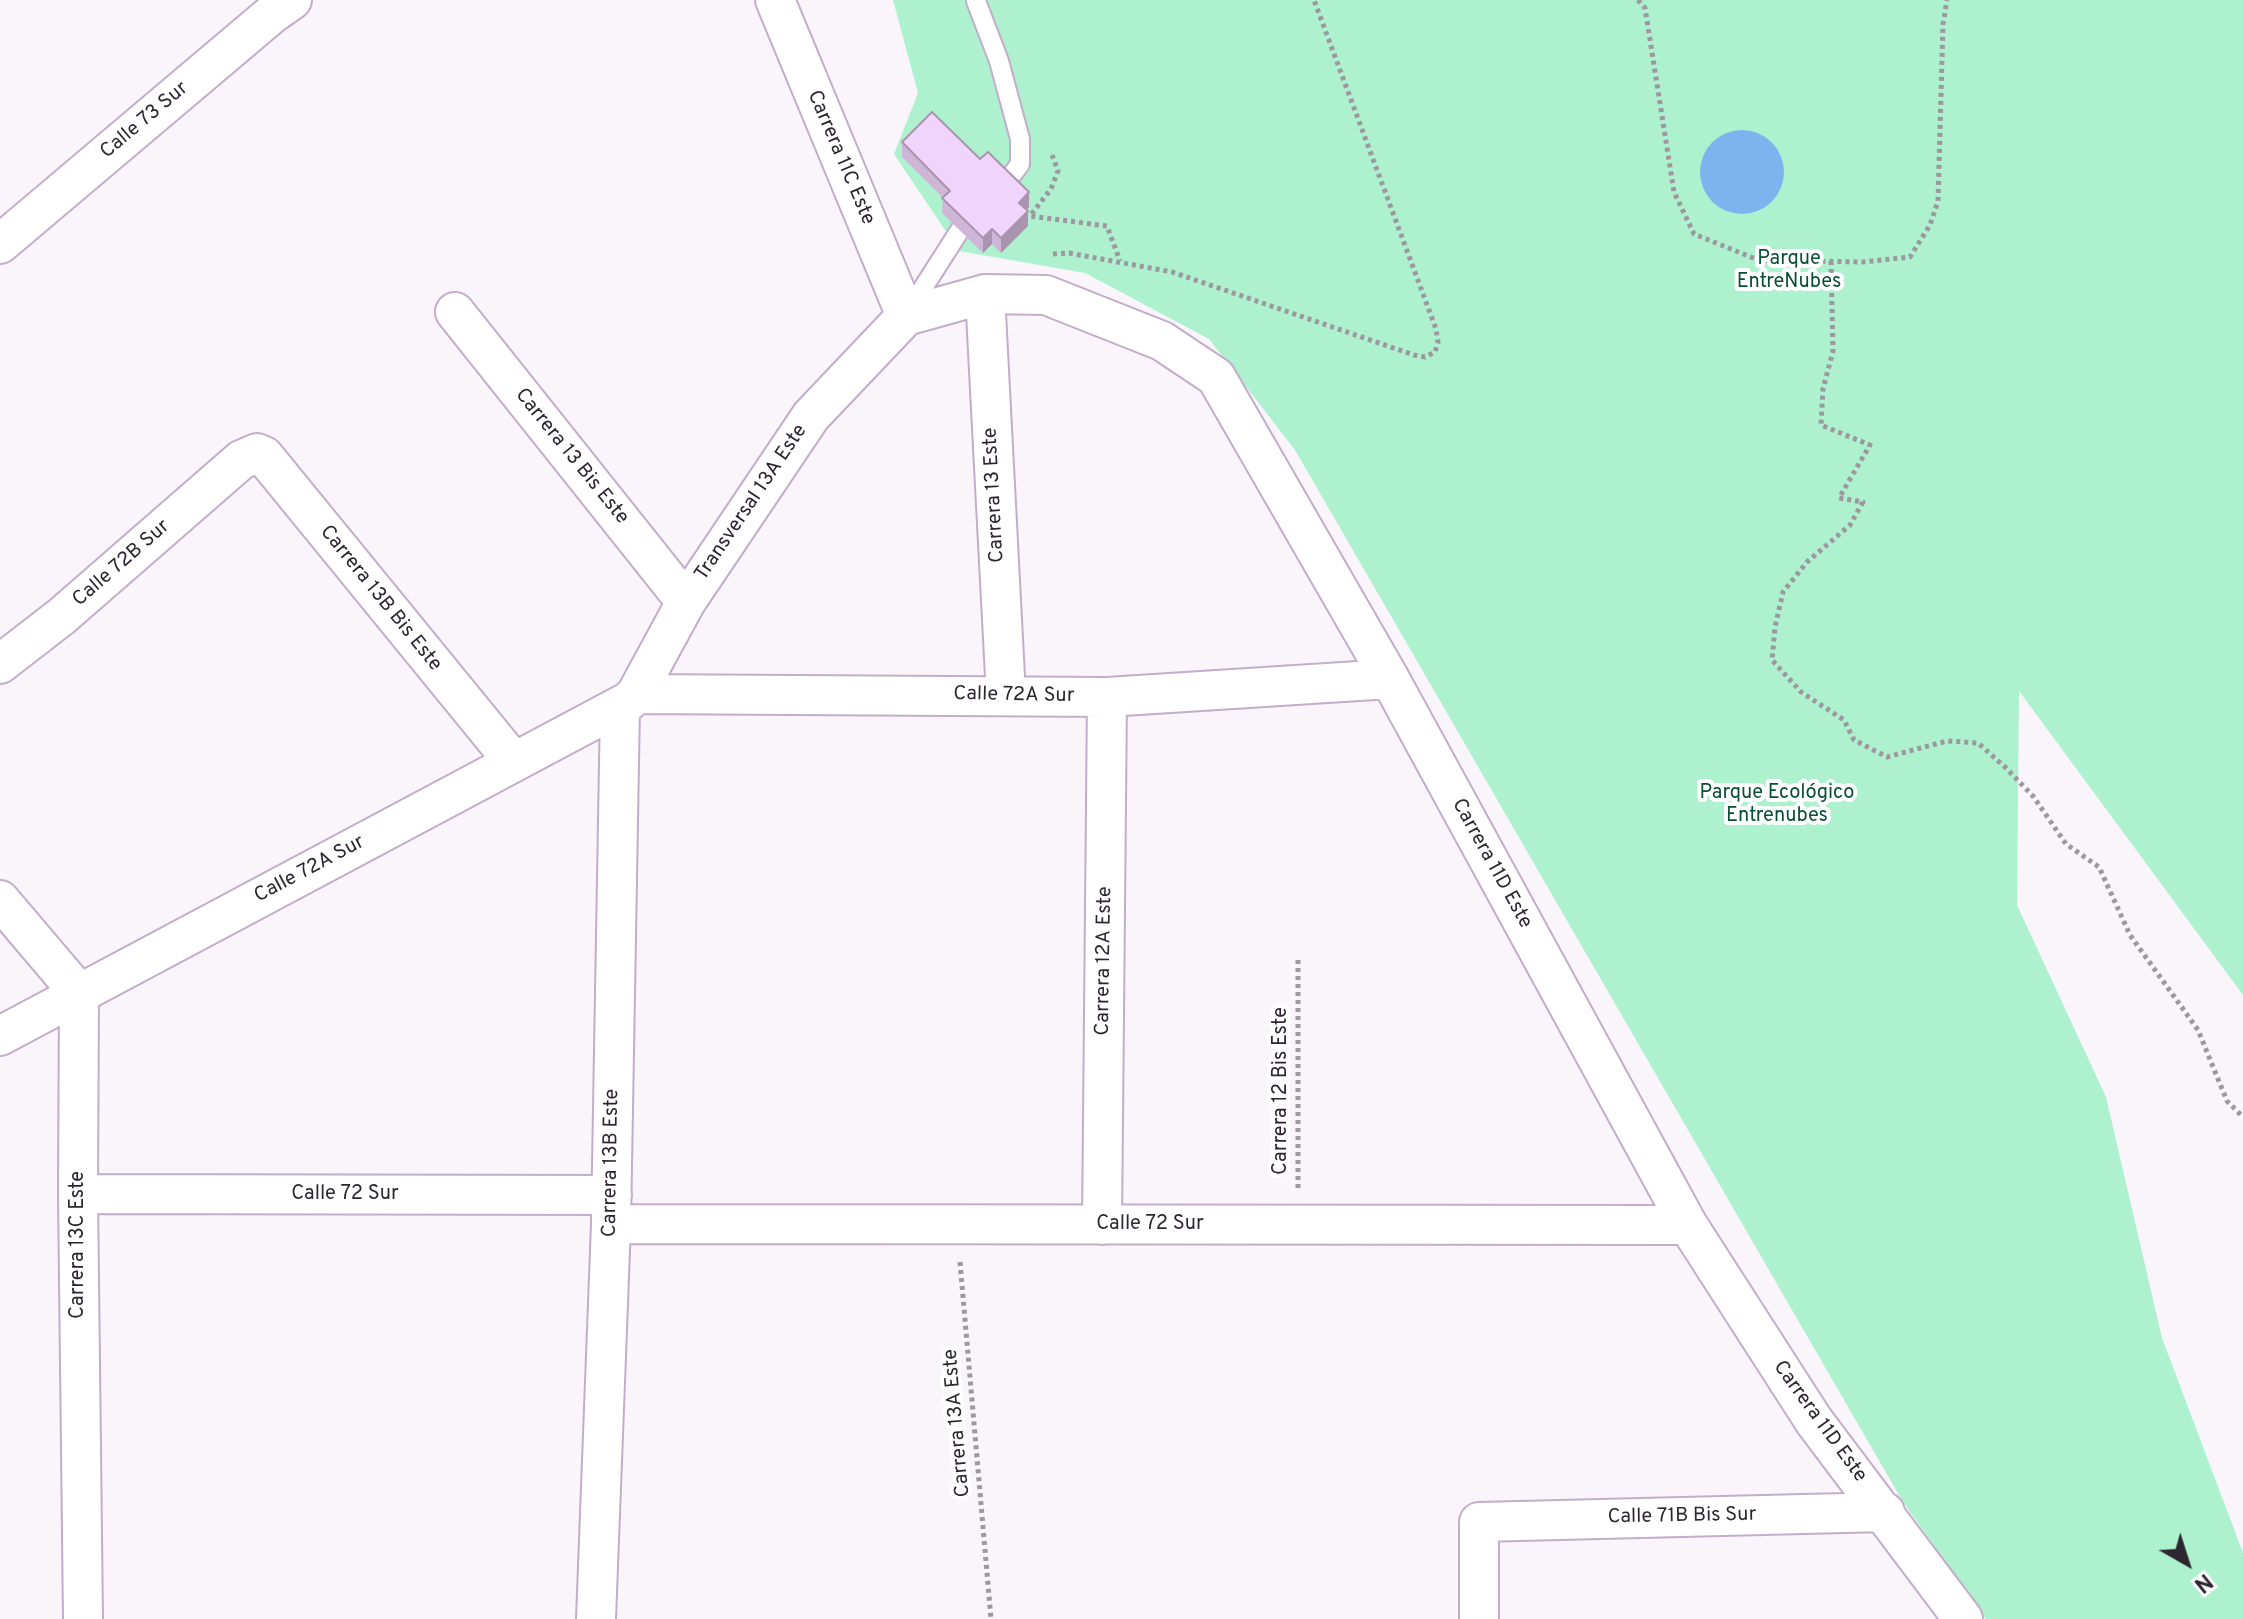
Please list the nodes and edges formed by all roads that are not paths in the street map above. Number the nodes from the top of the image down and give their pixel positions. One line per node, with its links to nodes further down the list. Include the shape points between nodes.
1 (292, 0): 6 (street, Calle 73 Sur)
2 (775, 0): 9 (street, Carrera 11C Este)
3 (976, 1): 4 (lane, via 1020,139 1020,164)
4 (1005, 184)
5 (960, 230): 9 (lane)
6 (0, 244)
7 (985, 294): 9 (street, Carrera 11D Este); 13 (street, Carrera 11D Este, via 1046,295 1162,341 1216,377); 14 (street, Carrera 13 Este)
8 (455, 312): 11 (street, Carrera 13 Bis Este)
9 (906, 316): 11 (street, Transversal 13A Este, via 811,416)
10 (241, 460): 12 (street, Calle 72B Sur); 17 (street, Carrera 13B Bis Este, via 257,453 264,456)
11 (686, 602): 16 (street, Transversal 13A Este)
12 (0, 664)
13 (1390, 679): 15 (street, Calle 72A Sur); 24 (street, Carrera 11D Este)
14 (1006, 696): 15 (street, Calle 72A Sur); 16 (street, Calle 72A Sur)
15 (1107, 697): 23 (street, Carrera 12A Este)
16 (628, 700): 17 (street, Calle 72A Sur); 22 (street, Carrera 13B Este)
17 (513, 761): 19 (street, Calle 72A Sur)
18 (0, 900): 19 (street)
19 (79, 993): 20 (street, Calle 72A Sur); 21 (street, Carrera 13C Este)
20 (0, 1036)
21 (78, 1194): 22 (street, Calle 72 Sur); 26 (street, Carrera 13C Este)
22 (612, 1210): 23 (street, Calle 72 Sur, via 956,1225); 27 (street, Carrera 13B Este)
23 (1102, 1225): 24 (street, Calle 72 Sur)
24 (1688, 1225): 25 (street, Carrera 11D Este, via 1805,1409)
25 (1885, 1512): 28 (street, Calle 71B Bis Sur, via 1479,1522); 29 (street, Carrera 11D Este)
26 (83, 1619)
27 (596, 1619)
28 (1479, 1619)
29 (1963, 1619)

